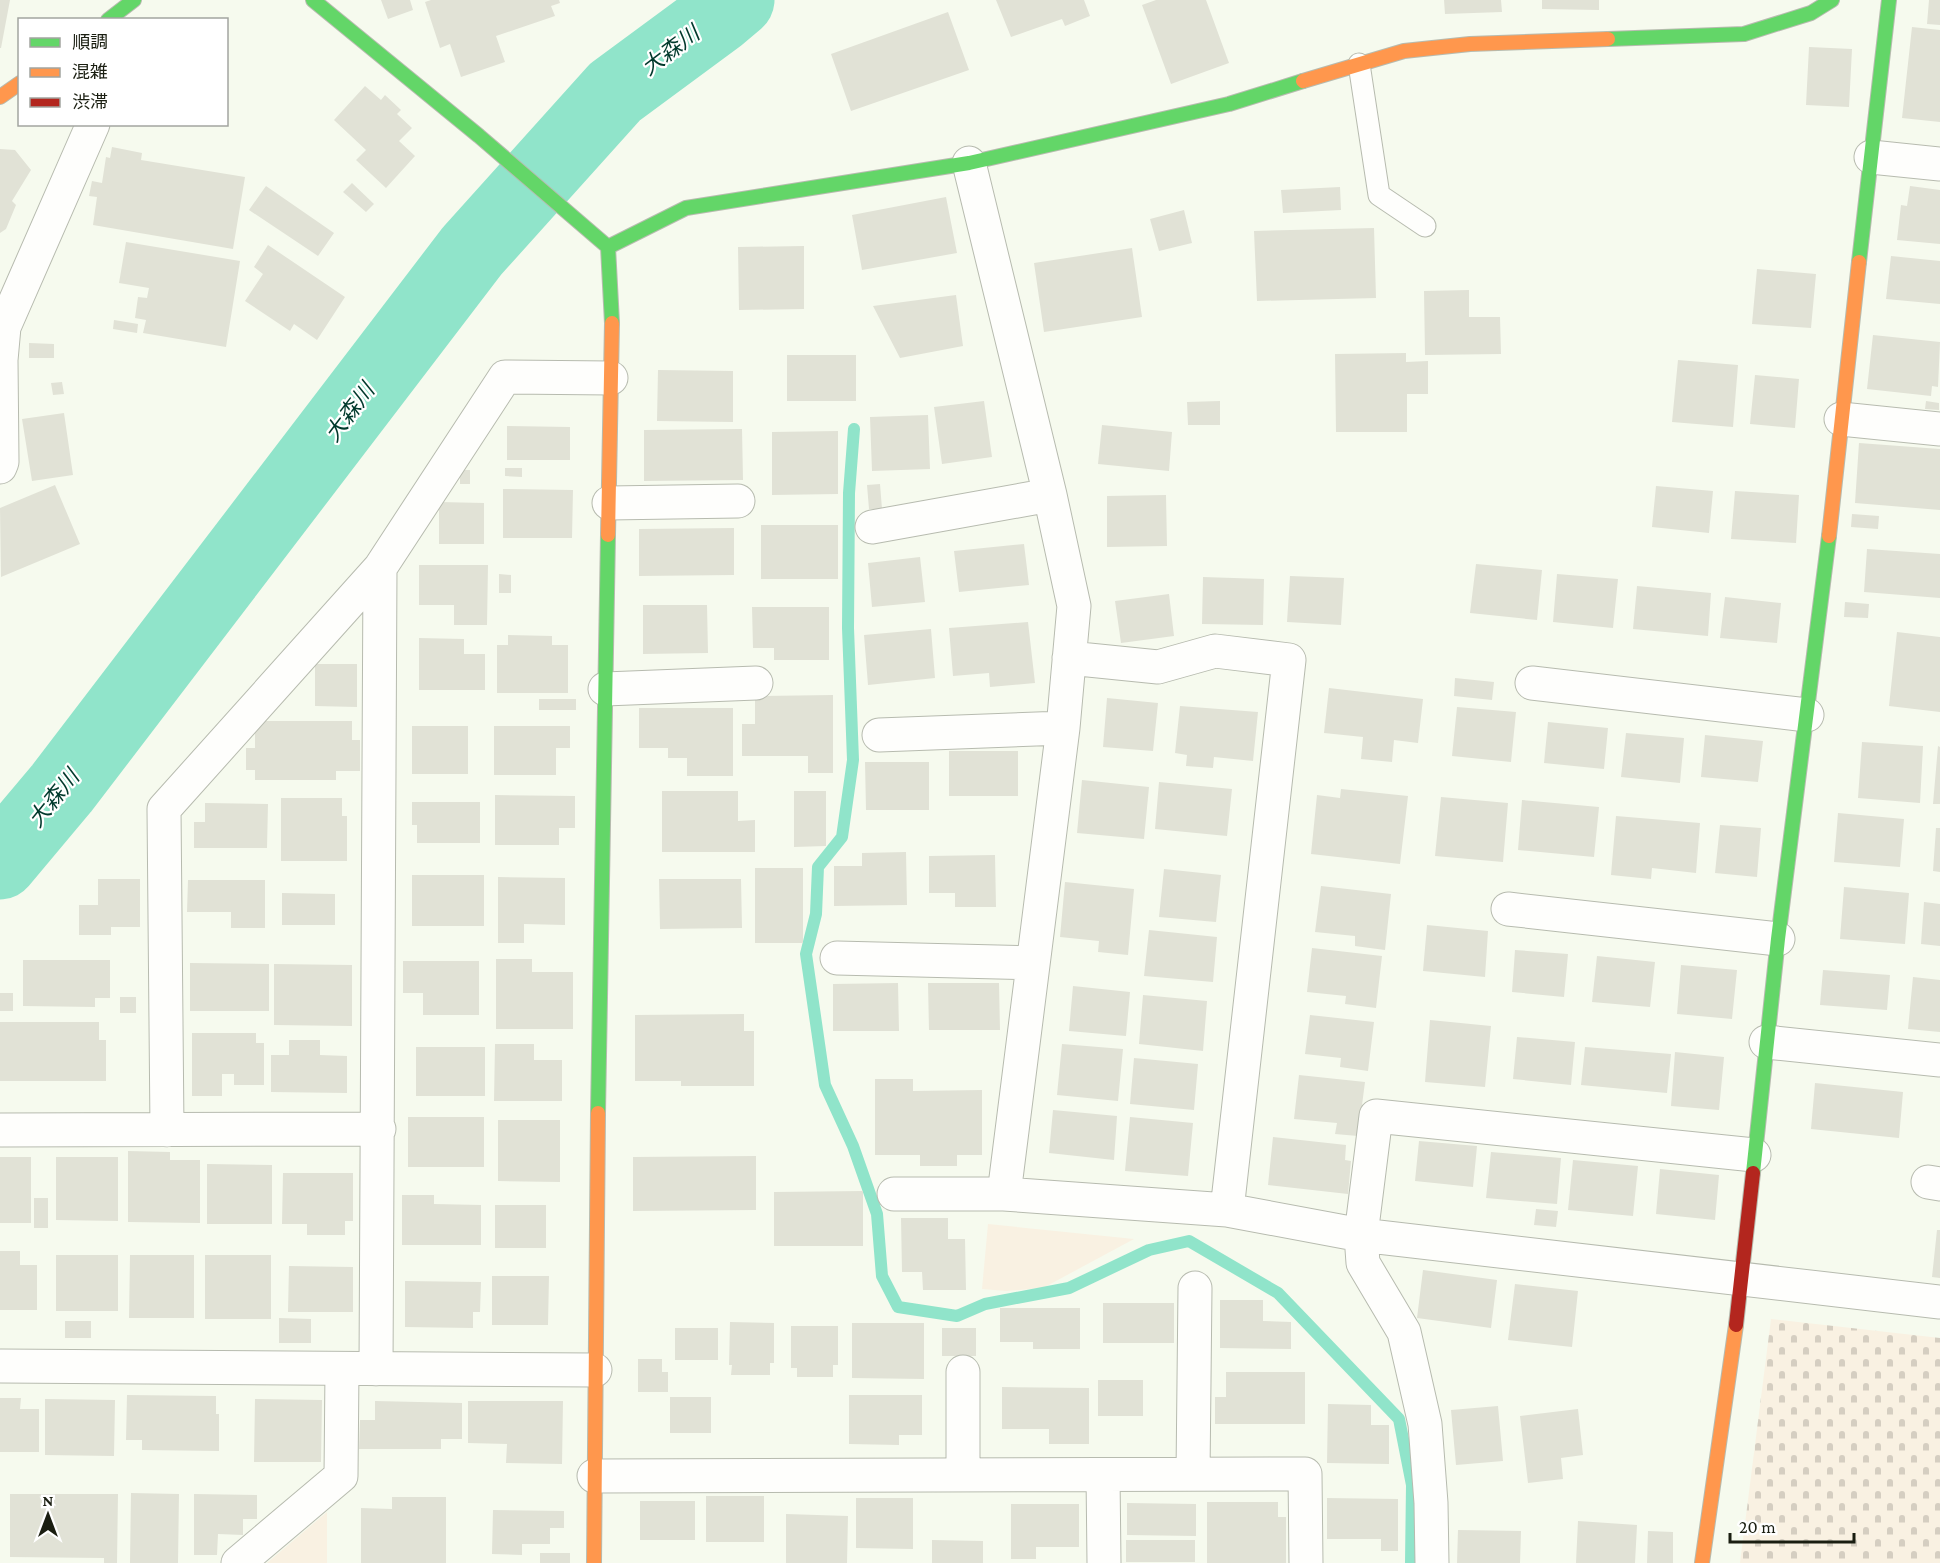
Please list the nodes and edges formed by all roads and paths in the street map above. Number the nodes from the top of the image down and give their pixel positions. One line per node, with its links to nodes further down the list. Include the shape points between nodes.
1 (313, 0): 12 (street)
2 (1832, 0): 4 (street, via 1811,13 1744,34 1470,44 1404,51)
3 (1889, 0): 8 (street)
4 (1359, 64): 9 (street, via 1229,104); 11 (lane, via 1379,195)
5 (18, 84): 6 (street)
6 (0, 97)
7 (92, 126): 16 (street, via 4,327)
8 (1871, 157): 10 (street); 14 (street)
9 (969, 164): 12 (street, via 686,208); 17 (street)
10 (1940, 164)
11 (1425, 226)
12 (608, 247): 13 (street)
13 (611, 378): 19 (street); 21 (street, via 505,377)
14 (1841, 418): 15 (street); 26 (street)
15 (1940, 429)
16 (0, 467)
17 (1050, 495): 20 (street); 22 (street, via 1074,606)
18 (738, 501): 19 (street)
19 (609, 503): 25 (street)
20 (872, 527)
21 (380, 568): 35 (street); 37 (street, via 164,810)
22 (1069, 658): 27 (street); 41 (street, via 1158,667 1215,651 1289,660)
23 (756, 683): 25 (street)
24 (1532, 683): 26 (street)
25 (605, 689): 49 (street)
26 (1807, 715): 30 (street)
27 (1063, 728): 28 (street); 32 (street)
28 (879, 735)
29 (1508, 909): 30 (street)
30 (1778, 939): 33 (street)
31 (837, 958): 32 (street)
32 (1033, 963): 40 (street)
33 (1766, 1042): 34 (street); 38 (street)
34 (1940, 1060)
35 (378, 1129): 37 (street); 48 (street)
36 (0, 1130): 37 (street)
37 (166, 1130)
38 (1754, 1155): 42 (street, via 1376,1116); 43 (street)
39 (894, 1194): 40 (street)
40 (1004, 1194): 41 (street)
41 (1227, 1210): 42 (street)
42 (1361, 1235): 43 (street); 59 (street, via 1364,1263 1404,1332 1425,1424)
43 (1742, 1279): 45 (street); 60 (street)
44 (1195, 1288): 51 (street)
45 (1940, 1302)
46 (0, 1366): 47 (street)
47 (342, 1369): 48 (street); 55 (street, via 341,1476)
48 (376, 1369): 49 (street)
49 (596, 1370): 54 (street)
50 (963, 1372): 52 (street)
51 (1193, 1474): 53 (street); 58 (street, via 1305,1474)
52 (963, 1475): 53 (street); 54 (street)
53 (1103, 1475): 57 (street)
54 (594, 1476): 56 (street)
55 (238, 1563)
56 (594, 1563)
57 (1104, 1563)
58 (1306, 1563)
59 (1432, 1563)
60 (1702, 1563)

